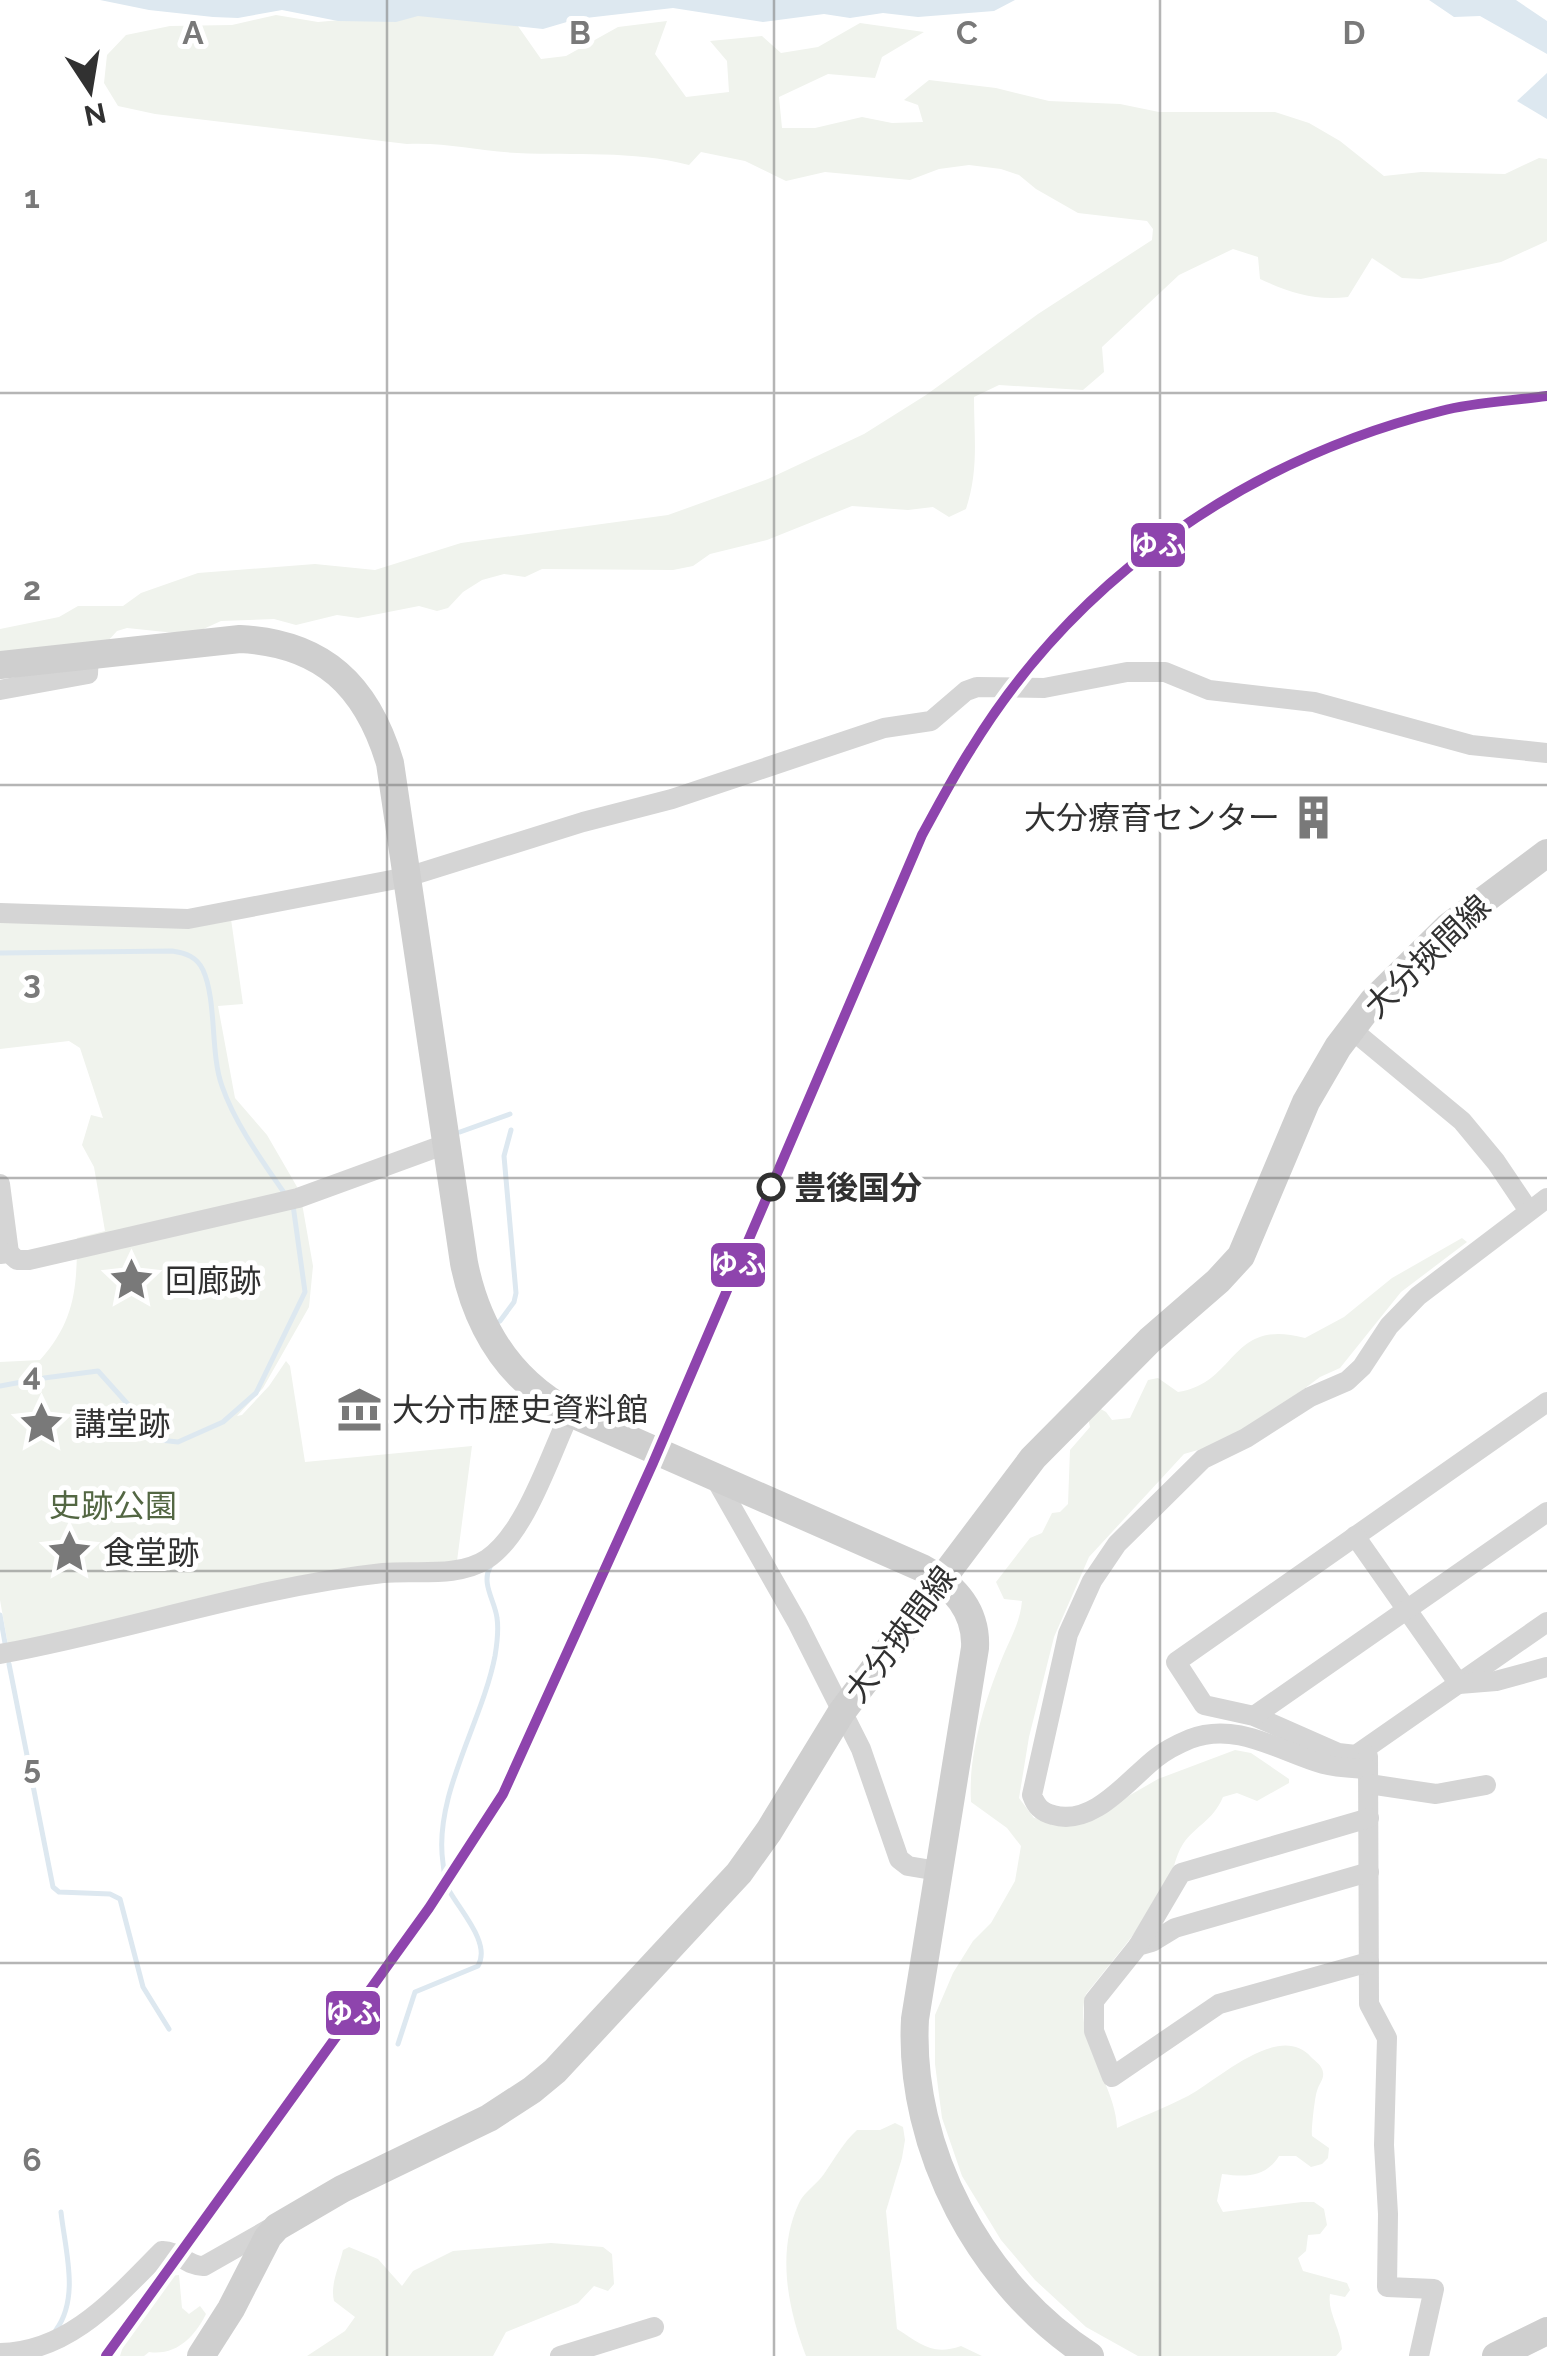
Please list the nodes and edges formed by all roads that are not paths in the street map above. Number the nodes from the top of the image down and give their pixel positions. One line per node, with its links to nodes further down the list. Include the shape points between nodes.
1 (89, 654): 2 (street); 3 (street, via 88,674); 6 (street, via 260,640 303,651 337,672 364,702 386,747)
2 (0, 665)
3 (0, 690)
4 (1547, 753): 6 (street, via 1470,745 1314,702 1209,690 1165,672 1044,688 977,687 931,721 884,728)
5 (1547, 853): 8 (street, 大分挾間線, via 1432,942)
6 (407, 877): 7 (street, via 188,919); 9 (street)
7 (0, 913)
8 (1352, 1029): 12 (street, via 1462,1121); 19 (street, 大分挾間線, via 1306,1102 1241,1256 1053,1436)
9 (446, 1144): 13 (street, via 259,1207 30,1260); 15 (street, via 464,1262 482,1325 520,1377)
10 (0, 1184): 13 (street)
11 (1547, 1198): 12 (street)
12 (1529, 1211): 27 (street, via 1404,1309 1347,1382 1203,1458 1118,1544 1084,1594 1068,1634 1032,1795 1044,1812 1082,1814 1170,1748 1215,1733 1241,1735 1324,1764)
13 (4, 1254)
14 (1547, 1402): 18 (street)
15 (570, 1413): 16 (street); 22 (street, via 515,1528 480,1563 314,1584)
16 (715, 1478): 19 (street); 25 (street)
17 (1547, 1512): 20 (street)
18 (1355, 1536): 20 (street); 26 (street, via 1176,1662 1204,1705)
19 (941, 1580): 25 (street, 大分挾間線); 30 (street, via 967,1609 975,1638)
20 (1407, 1610): 24 (street); 26 (street)
21 (1547, 1622): 24 (street)
22 (0, 1654)
23 (1547, 1667): 24 (street)
24 (1459, 1684): 27 (street)
25 (841, 1713): 30 (street, via 901,1862); 34 (street, 大分挾間線, via 739,1873 543,2082 489,2118 296,2213)
26 (1254, 1716): 27 (street, via 1356,1755)
27 (1368, 1767): 28 (street, via 1436,1794); 29 (street)
28 (1486, 1785)
29 (1369, 1818): 31 (street); 32 (street, via 1181,1873)
30 (938, 1871): 40 (street, via 914,2037 932,2143 965,2220 998,2270 1035,2312)
31 (1369, 1872): 32 (street, via 1175,1928); 33 (street)
32 (1138, 1946): 33 (street, via 1094,2001 1094,2030 1112,2077 1218,2004)
33 (1369, 1962): 41 (street, via 1370,2004 1387,2038 1387,2287 1434,2289)
34 (272, 2232): 37 (street, via 204,2266 162,2251 110,2303 59,2340); 38 (street, 大分挾間線)
35 (654, 2327): 39 (street)
36 (1547, 2331): 42 (street)
37 (0, 2354)
38 (202, 2356)
39 (560, 2356)
40 (1090, 2356)
41 (1419, 2356)
42 (1496, 2356)

